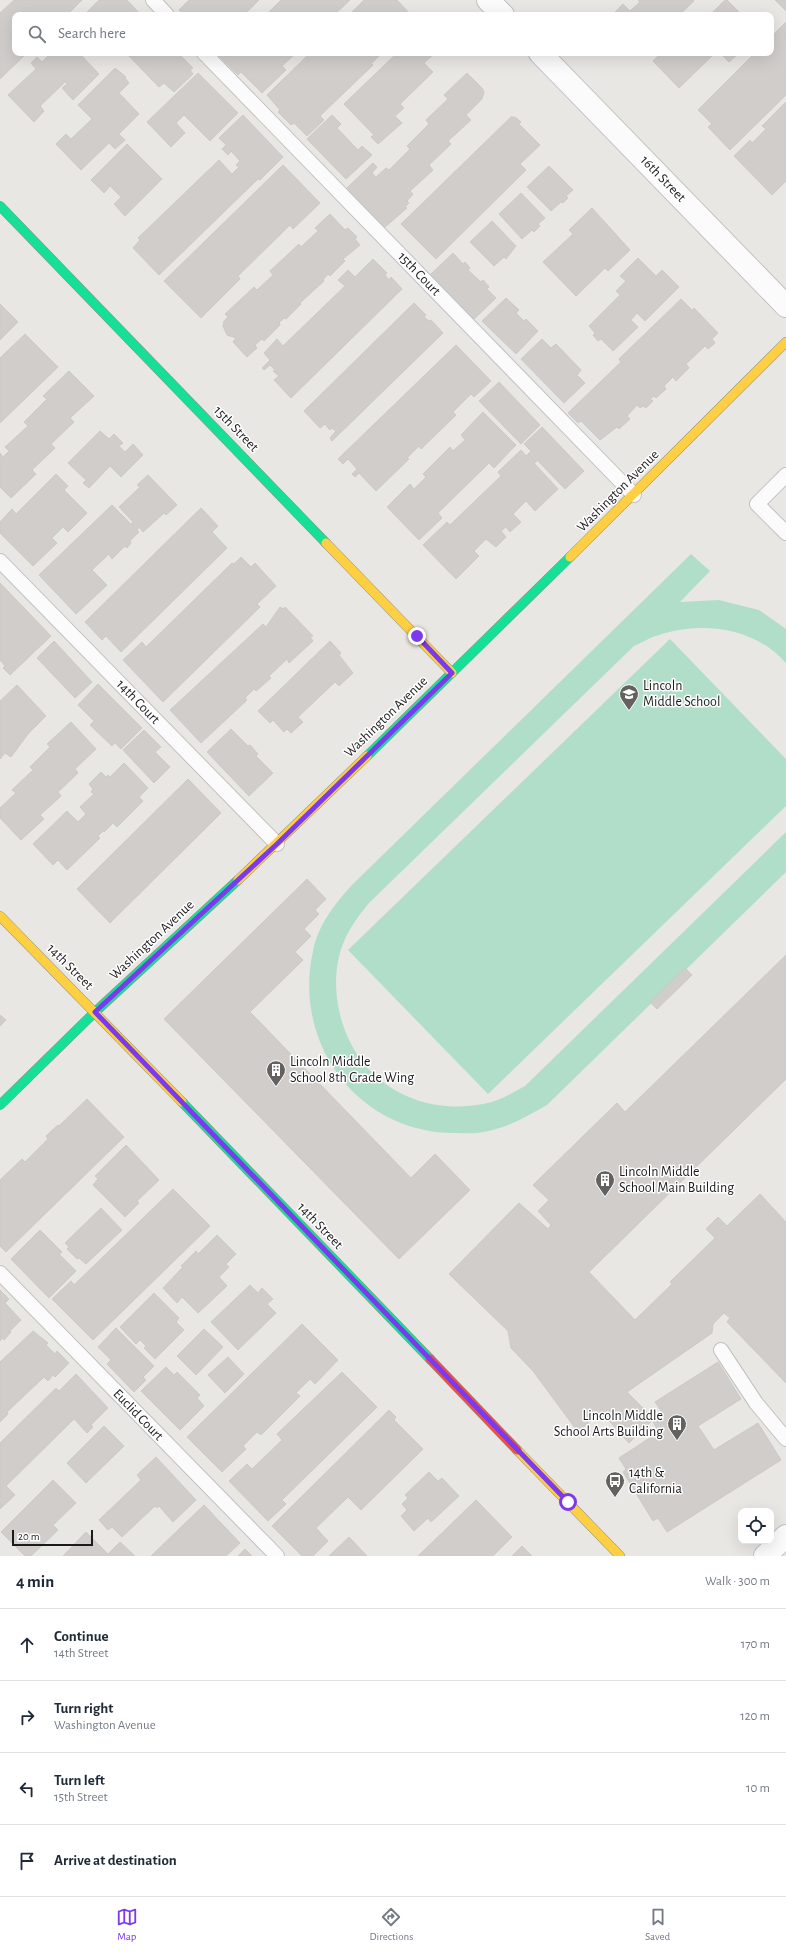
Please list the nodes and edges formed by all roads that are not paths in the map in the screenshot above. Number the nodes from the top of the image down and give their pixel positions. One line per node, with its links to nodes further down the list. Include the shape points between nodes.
1 (153, 0): 3 (lane)
2 (488, 0): 4 (street)
3 (164, 12)
4 (500, 12)
5 (207, 56): 11 (lane, 15th Court)
6 (543, 56): 8 (street, 16th Street)
7 (0, 206): 14 (street, 15th Street)
8 (786, 306)
9 (786, 342): 11 (street, Washington Avenue)
10 (786, 476): 12 (lane, via 757,504)
11 (634, 495): 14 (street, Washington Avenue)
12 (786, 533)
13 (0, 561): 15 (lane, 14th Court)
14 (452, 673): 15 (street, Washington Avenue)
15 (277, 844): 17 (street, Washington Avenue)
16 (0, 916): 17 (street, 14th Street)
17 (95, 1012): 18 (street, Washington Avenue); 24 (street, 14th Street)
18 (0, 1105)
19 (0, 1273): 23 (lane, Euclid Court)
20 (721, 1350): 21 (lane, via 756,1403)
21 (786, 1439)
22 (786, 1536): 25 (street)
23 (276, 1556)
24 (620, 1556)
25 (765, 1556)

